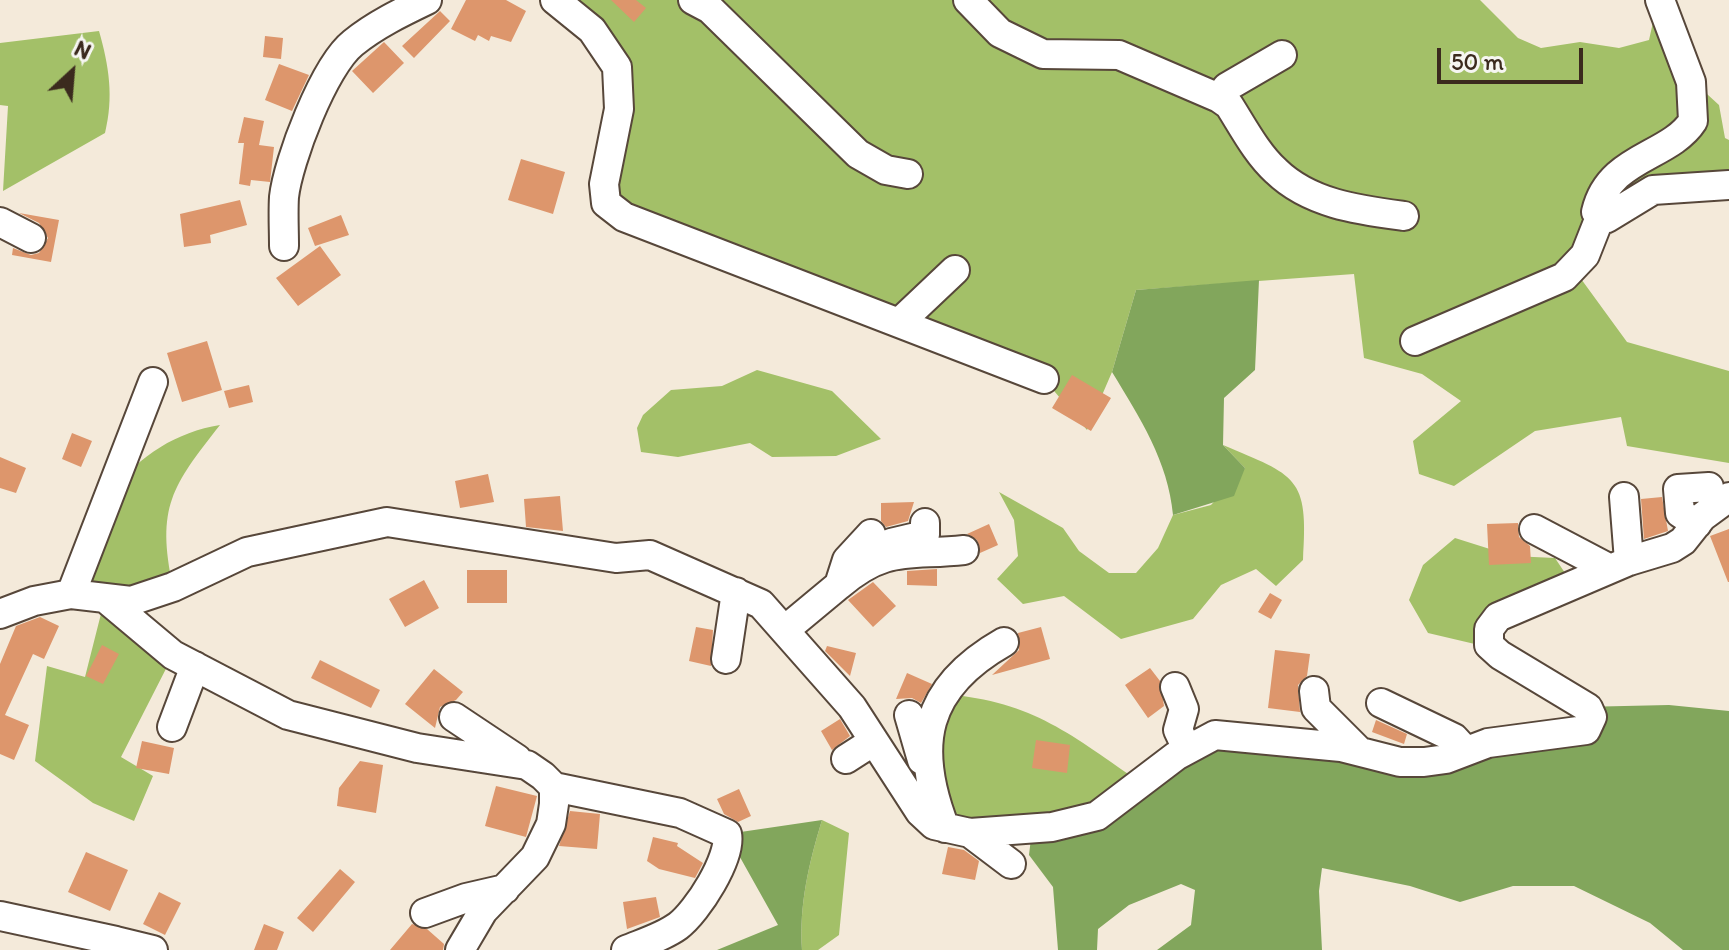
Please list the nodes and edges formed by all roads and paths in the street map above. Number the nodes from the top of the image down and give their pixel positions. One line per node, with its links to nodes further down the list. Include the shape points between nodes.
1 (427, 0): 14 (street, via 350,44 322,89 299,139 284,196)
2 (693, 0): 8 (street, via 710,9 858,154 886,170)
3 (968, 0): 7 (street, via 1000,33 1043,54 1119,55)
4 (1660, 0): 11 (street, via 1691,82 1693,121 1611,181 1598,203)
5 (568, 3): 16 (street, via 617,67 619,109 604,184 606,203 624,217)
6 (1282, 55): 7 (street, via 1227,87)
7 (1219, 98): 10 (street, via 1276,171 1301,188 1329,202)
8 (908, 174)
9 (1729, 185): 11 (street, via 1653,190 1607,218)
10 (1404, 216)
11 (1600, 217): 17 (street, via 1585,255 1564,277)
12 (0, 222): 13 (street)
13 (31, 238)
14 (284, 246)
15 (955, 270): 16 (street)
16 (900, 322): 18 (street)
17 (1415, 341)
18 (1044, 379)
19 (153, 382): 32 (street)
20 (1719, 492): 24 (street)
21 (1624, 497): 29 (street)
22 (1729, 520): 24 (street)
23 (925, 523): 28 (street, via 925,535 891,542)
24 (1694, 527): 29 (street, via 1672,548)
25 (1534, 529): 29 (street)
26 (871, 534): 30 (street, via 847,560)
27 (964, 550): 28 (street, via 900,552)
28 (863, 565): 30 (street)
29 (1619, 565): 48 (street, via 1498,617 1487,637 1500,655 1588,708 1592,717 1586,730 1513,738)
30 (839, 585): 35 (street)
31 (736, 592): 33 (street, via 650,555 616,558 387,522 247,552 131,601); 35 (street, via 761,604); 37 (street)
32 (71, 594): 33 (street); 34 (street)
33 (105, 598): 38 (street, via 173,655)
34 (0, 614)
35 (786, 629): 45 (street)
36 (1004, 642): 51 (street, via 981,655 945,694 926,746)
37 (726, 659)
38 (195, 666): 44 (street); 50 (street, via 288,715 417,748)
39 (1175, 687): 46 (street, via 1184,709 1178,730)
40 (1314, 691): 47 (street, via 1316,708)
41 (1381, 703): 48 (street, via 1454,738)
42 (909, 715): 51 (street)
43 (454, 717): 50 (street)
44 (172, 727)
45 (874, 741): 49 (street); 53 (street, via 920,812)
46 (1187, 749): 47 (street, via 1215,735 1238,734); 53 (street, via 1097,816 1052,827)
47 (1358, 750): 48 (street, via 1400,762)
48 (1466, 751)
49 (846, 759)
50 (527, 765): 52 (street)
51 (927, 772): 53 (street)
52 (554, 787): 55 (street, via 551,824 535,857); 61 (street, via 680,813 727,834 725,858 691,914 677,927)
53 (958, 831): 54 (street)
54 (1011, 864)
55 (507, 889): 56 (street); 60 (street, via 483,911)
56 (425, 913)
57 (0, 916): 58 (street)
58 (121, 946): 59 (street)
59 (153, 950)
60 (460, 950)
61 (626, 950)

